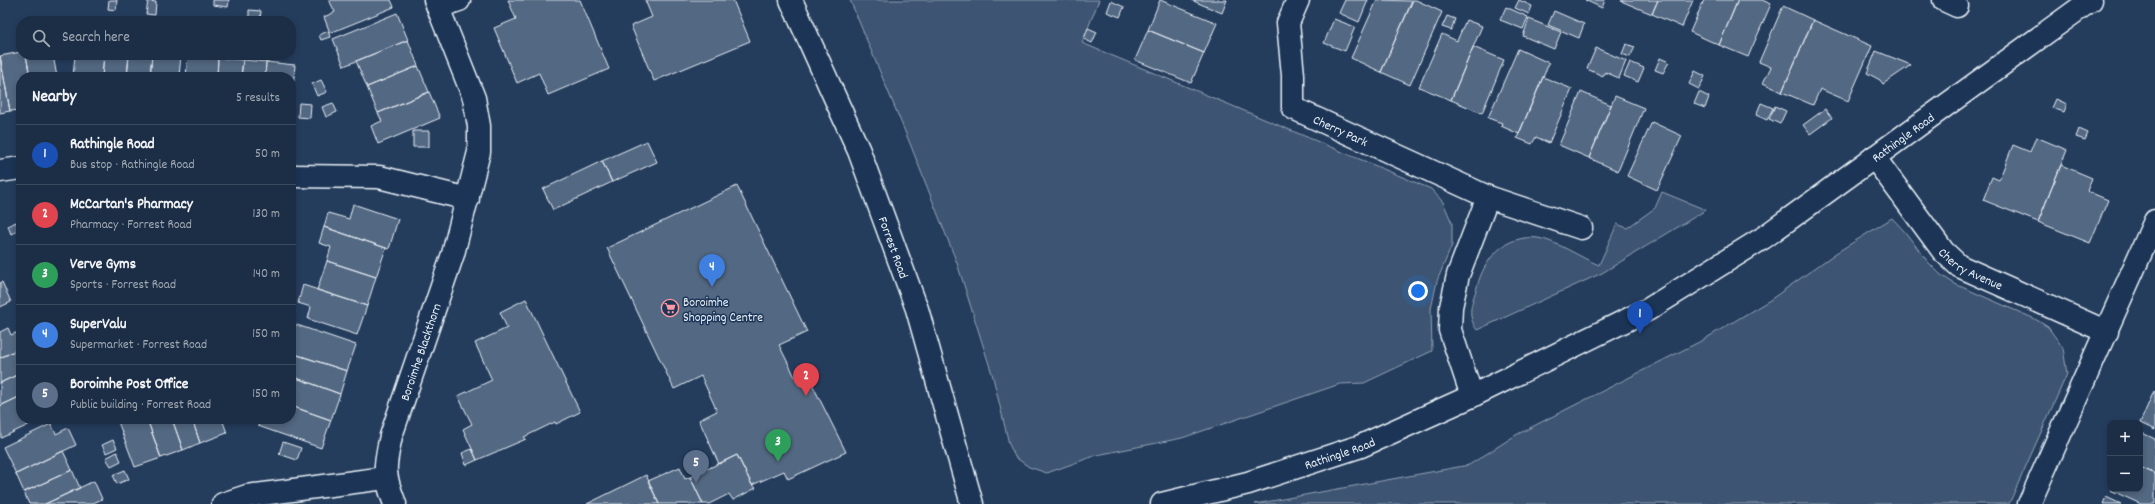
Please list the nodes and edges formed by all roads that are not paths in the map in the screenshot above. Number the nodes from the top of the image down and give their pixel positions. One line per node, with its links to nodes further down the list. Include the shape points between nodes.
1 (459, 0): 5 (street, Boroimhe Blackthorn)
2 (791, 0): 19 (street, Forrest Road, via 859,151 917,309)
3 (1298, 0): 10 (street, Cherry Park, via 1288,23 1293,108)
4 (2091, 0): 6 (street, Rathingle Road)
5 (437, 4): 11 (street, Boroimhe Blackthorn, via 474,98 480,126 479,152)
6 (1874, 157): 14 (street, Cherry Avenue, via 1943,251 1959,266); 15 (street, Rathingle Road, via 1763,238 1649,309)
7 (16, 169): 8 (street)
8 (0, 171)
9 (296, 176): 11 (street, via 379,177)
10 (1488, 197): 13 (street, Cherry Park); 15 (street, via 1458,275 1451,308 1450,330)
11 (468, 199): 16 (street, Boroimhe Blackthorn, via 453,254 391,436)
12 (2155, 220): 14 (street)
13 (1581, 228)
14 (2107, 332): 21 (street)
15 (1472, 396): 20 (street, Rathingle Road, via 1361,446 1248,483)
16 (385, 478): 17 (street, via 247,496); 18 (street, Boroimhe Blackthorn)
17 (223, 504)
18 (395, 504)
19 (972, 504)
20 (1162, 504)
21 (2029, 504)

